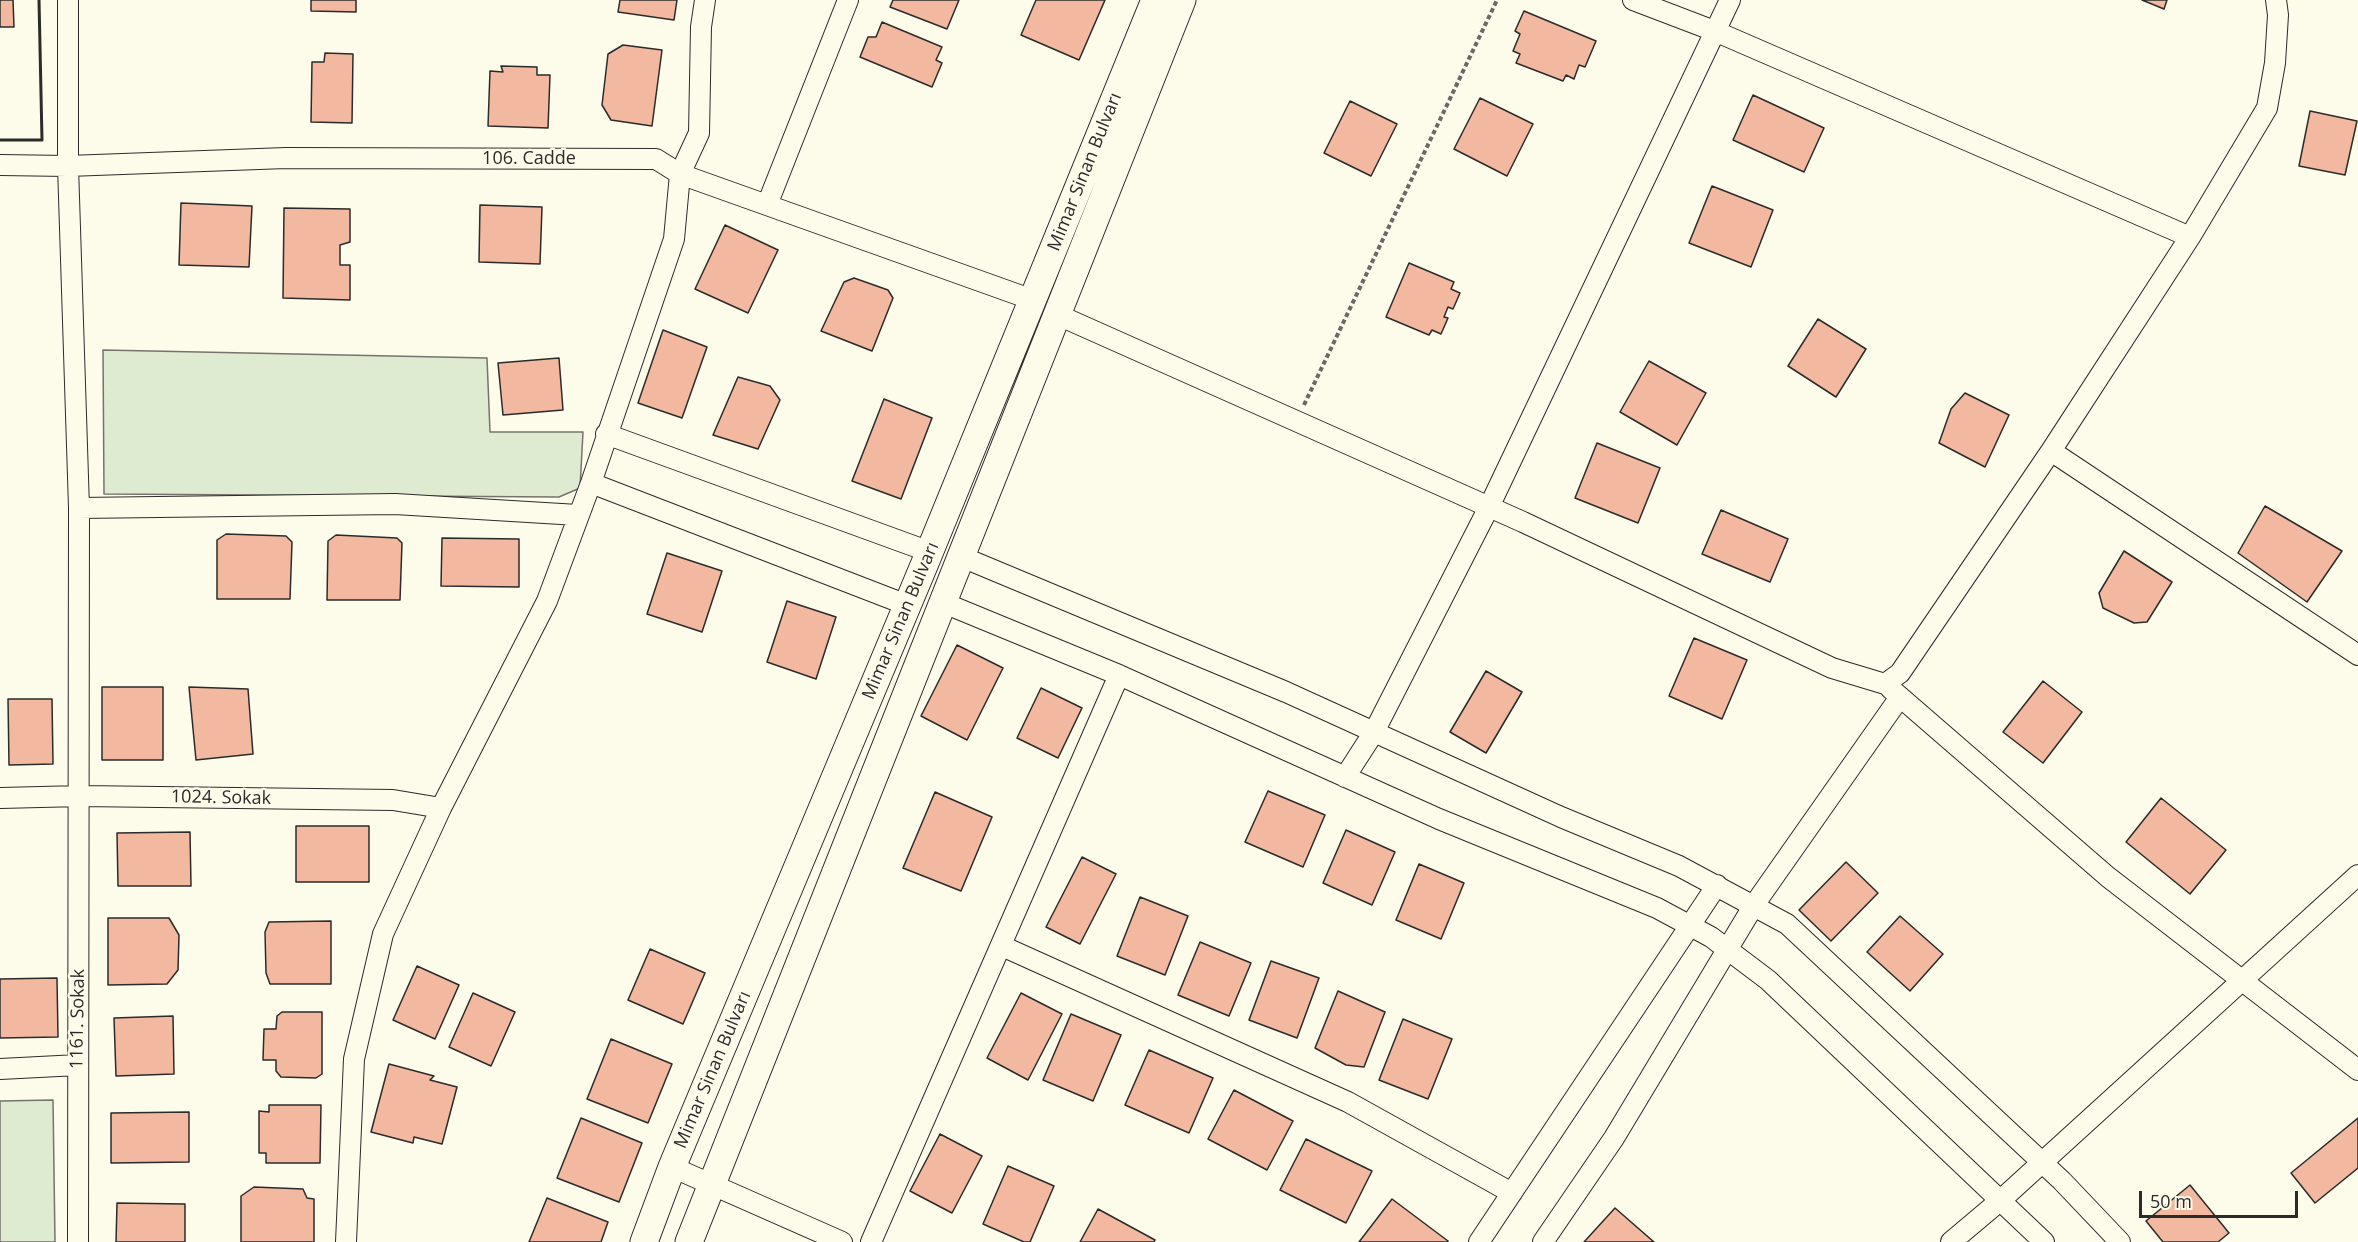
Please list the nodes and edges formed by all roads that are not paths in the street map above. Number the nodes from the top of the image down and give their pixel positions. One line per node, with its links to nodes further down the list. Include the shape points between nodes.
1 (68, 0): 11 (street, 1161. Sokak)
2 (705, 0): 12 (street, via 699,133)
3 (848, 0): 13 (street)
4 (1155, 0): 15 (main road, Mimar Sinan Bulvarı)
5 (1182, 0): 16 (main road, Mimar Sinan Bulvarı)
6 (1633, 0): 9 (street)
7 (1730, 0): 9 (street)
8 (2276, 0): 14 (street, via 2275,63 2267,108)
9 (1717, 32): 14 (street); 20 (street)
10 (0, 165): 11 (street, 106. Cadde)
11 (68, 166): 12 (street, 106. Cadde, via 286,158 656,159); 21 (street, 1161. Sokak)
12 (680, 174): 13 (street, 106. Cadde); 17 (street, via 674,239)
13 (767, 206): 15 (street, 106. Cadde)
14 (2190, 237): 18 (street)
15 (1033, 300): 23 (main road, Mimar Sinan Bulvarı)
16 (1058, 315): 20 (street); 24 (main road, Mimar Sinan Bulvarı)
17 (606, 434): 19 (street); 23 (street)
18 (2051, 450): 27 (street); 29 (street, via 1900,673)
19 (591, 483): 22 (street); 26 (street)
20 (1489, 507): 29 (street, via 1832,668); 31 (street)
21 (80, 508): 22 (street, via 394,504); 33 (street, 1161. Sokak)
22 (578, 515): 35 (street, via 547,601)
23 (930, 552): 26 (main road, Mimar Sinan Bulvarı)
24 (962, 557): 25 (main road, Mimar Sinan Bulvarı); 31 (street)
25 (944, 603): 28 (street); 48 (main road, Mimar Sinan Bulvarı)
26 (907, 605): 47 (main road, Mimar Sinan Bulvarı)
27 (2358, 655)
28 (1119, 675): 32 (street); 40 (street)
29 (1885, 684): 30 (street)
30 (1900, 697): 38 (street); 42 (street, via 2108,877)
31 (1374, 732): 32 (street); 37 (street)
32 (1345, 777): 39 (street)
33 (81, 796): 34 (street, 1024. Sokak); 35 (street, 1024. Sokak, via 393,800); 43 (street, 1161. Sokak)
34 (0, 798)
35 (441, 808): 52 (street, via 383,934 354,1059)
36 (2358, 875): 42 (street)
37 (1717, 885): 38 (street); 39 (street)
38 (1754, 905): 41 (street); 46 (street, via 1787,924)
39 (1690, 925): 41 (street); 49 (street)
40 (1002, 946): 49 (street, via 1348,1102); 56 (street)
41 (1728, 950): 50 (street, via 1768,980); 58 (street, via 1614,1138)
42 (2244, 979): 45 (street); 46 (street)
43 (78, 1065): 44 (street); 51 (street, 1161. Sokak)
44 (0, 1069)
45 (2358, 1070)
46 (2042, 1162): 50 (street); 61 (street)
47 (672, 1167): 48 (street); 53 (main road, Mimar Sinan Bulvarı)
48 (712, 1183): 54 (main road, Mimar Sinan Bulvarı); 55 (street)
49 (1512, 1193): 57 (street)
50 (2002, 1199): 59 (street); 60 (street)
51 (78, 1242)
52 (346, 1242)
53 (644, 1242)
54 (688, 1242)
55 (842, 1242)
56 (871, 1242)
57 (1479, 1242)
58 (1542, 1242)
59 (1951, 1242)
60 (2044, 1242)
61 (2120, 1242)

